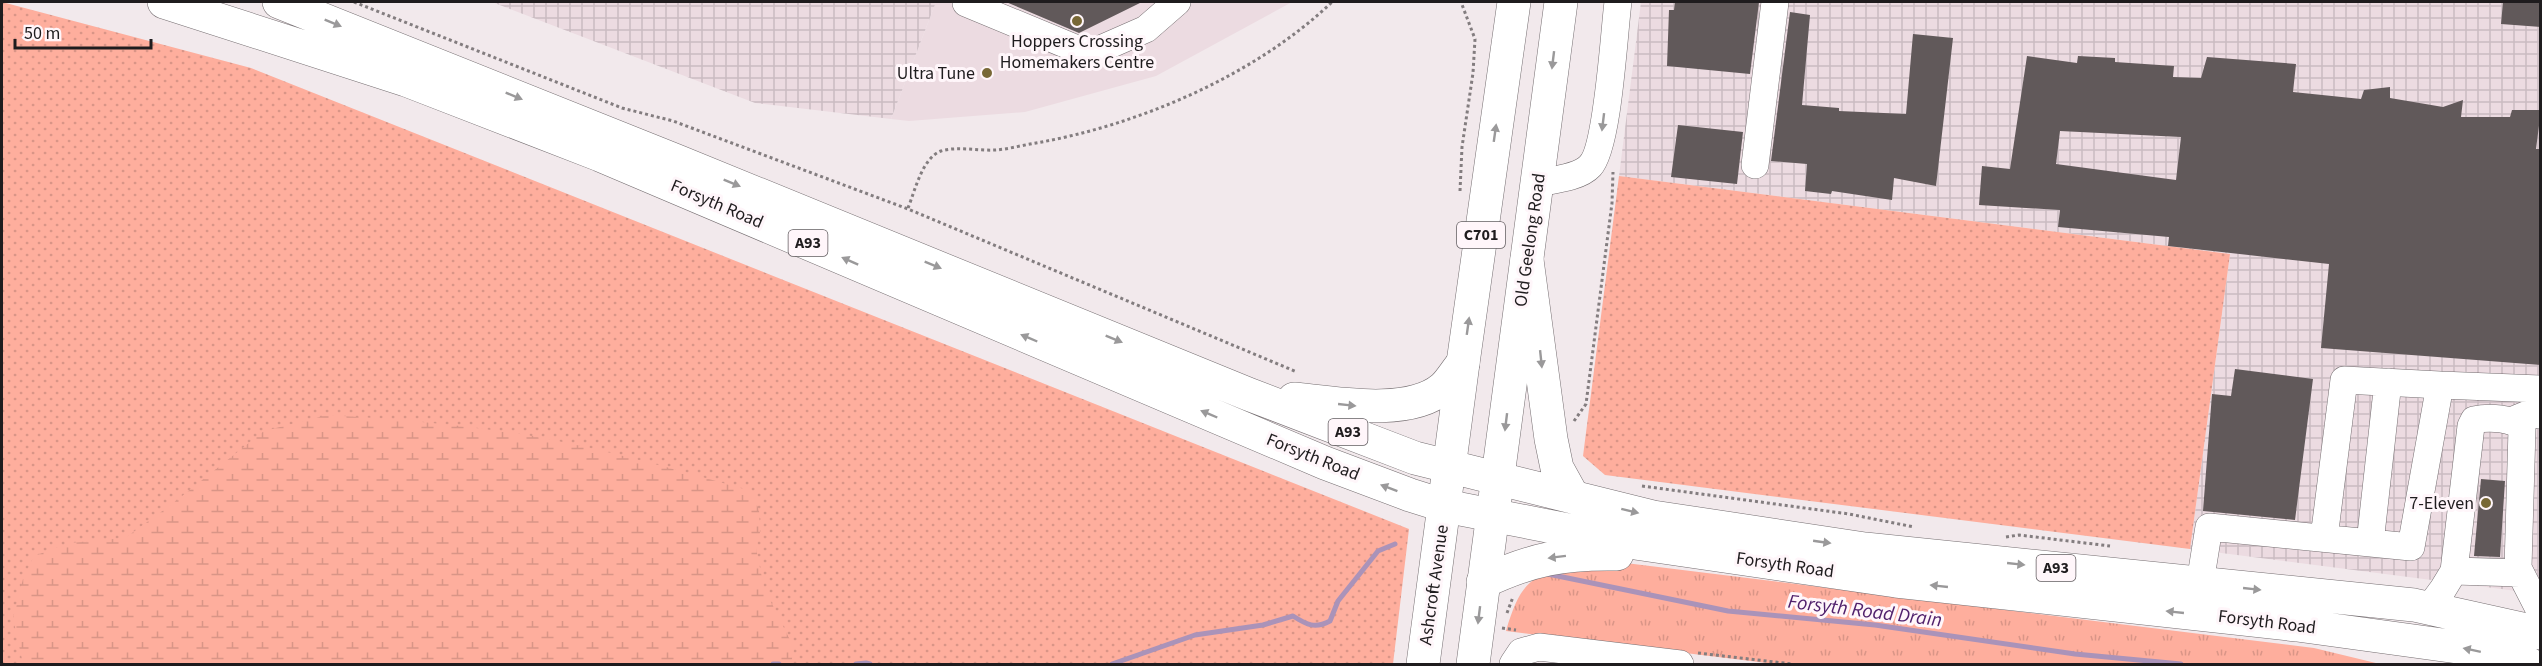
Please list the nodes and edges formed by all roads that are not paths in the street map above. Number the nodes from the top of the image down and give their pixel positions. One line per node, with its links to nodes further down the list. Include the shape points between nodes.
1 (164, 2): 24 (main road, Forsyth Road / A93, one-way to 1, via 1325,463 589,150 406,80)
2 (279, 2): 18 (main road, Forsyth Road / A93, one-way to 18)
3 (967, 2): 4 (street, via 1089,54 1146,29)
4 (1177, 2)
5 (1498, 2): 10 (street)
6 (1514, 2): 10 (main road, C701)
7 (1561, 2): 12 (main road, Old Geelong Road / C701, one-way to 12)
8 (1618, 2): 12 (street, one-way to 12, via 1597,155 1584,171)
9 (1775, 2): 11 (street)
10 (1508, 46): 14 (main road, C701, one-way to 10)
11 (1755, 165)
12 (1537, 183): 13 (main road, Old Geelong Road / C701)
13 (1527, 260): 22 (main road, Old Geelong Road / C701, one-way to 22); 23 (main road, one-way to 23, via 1551,439 1557,468)
14 (1463, 363): 18 (main road, one-way to 14, via 1366,407 1393,405 1429,397 1443,388); 21 (main road, C701)
15 (2388, 382): 16 (street); 26 (street, via 2344,380); 27 (street)
16 (2440, 385): 17 (street); 28 (street)
17 (2541, 389)
18 (1248, 394): 21 (main road, Forsyth Road / A93)
19 (2541, 415): 20 (street, via 2528,414)
20 (2511, 422): 30 (street, via 2481,419 2470,426); 31 (street, via 2522,429 2518,568)
21 (1450, 468): 22 (main road, Forsyth Road / A93); 24 (main road, C701)
22 (1499, 479): 23 (main road, Forsyth Road / A93); 25 (main road, C701)
23 (1573, 497): 33 (main road, Forsyth Road / A93, one-way to 33, via 1653,517 1865,549)
24 (1445, 506): 25 (main road, Forsyth Road / A93); 37 (main road, Ashcroft Avenue)
25 (1492, 516): 29 (main road, Forsyth Road / A93); 32 (main road)
26 (2324, 538): 27 (street); 33 (street, via 2209,527)
27 (2370, 543): 28 (street)
28 (2411, 547): 30 (street)
29 (1720, 555): 32 (main road, one-way to 32, via 1573,555 1528,562); 41 (main road, Forsyth Road / A93, one-way to 29, via 2472,649 1896,581)
30 (2454, 566): 31 (street); 34 (street, via 2444,590)
31 (2529, 578): 35 (street)
32 (1483, 582): 38 (main road, one-way to 38)
33 (2200, 583): 34 (main road, Forsyth Road / A93, one-way to 34)
34 (2428, 608): 36 (main road, Forsyth Road / A93)
35 (2541, 611)
36 (2541, 633)
37 (1423, 664)
38 (1473, 664)
39 (1514, 664): 40 (street, via 1521,652 1539,647)
40 (1680, 664)
41 (2529, 664)

